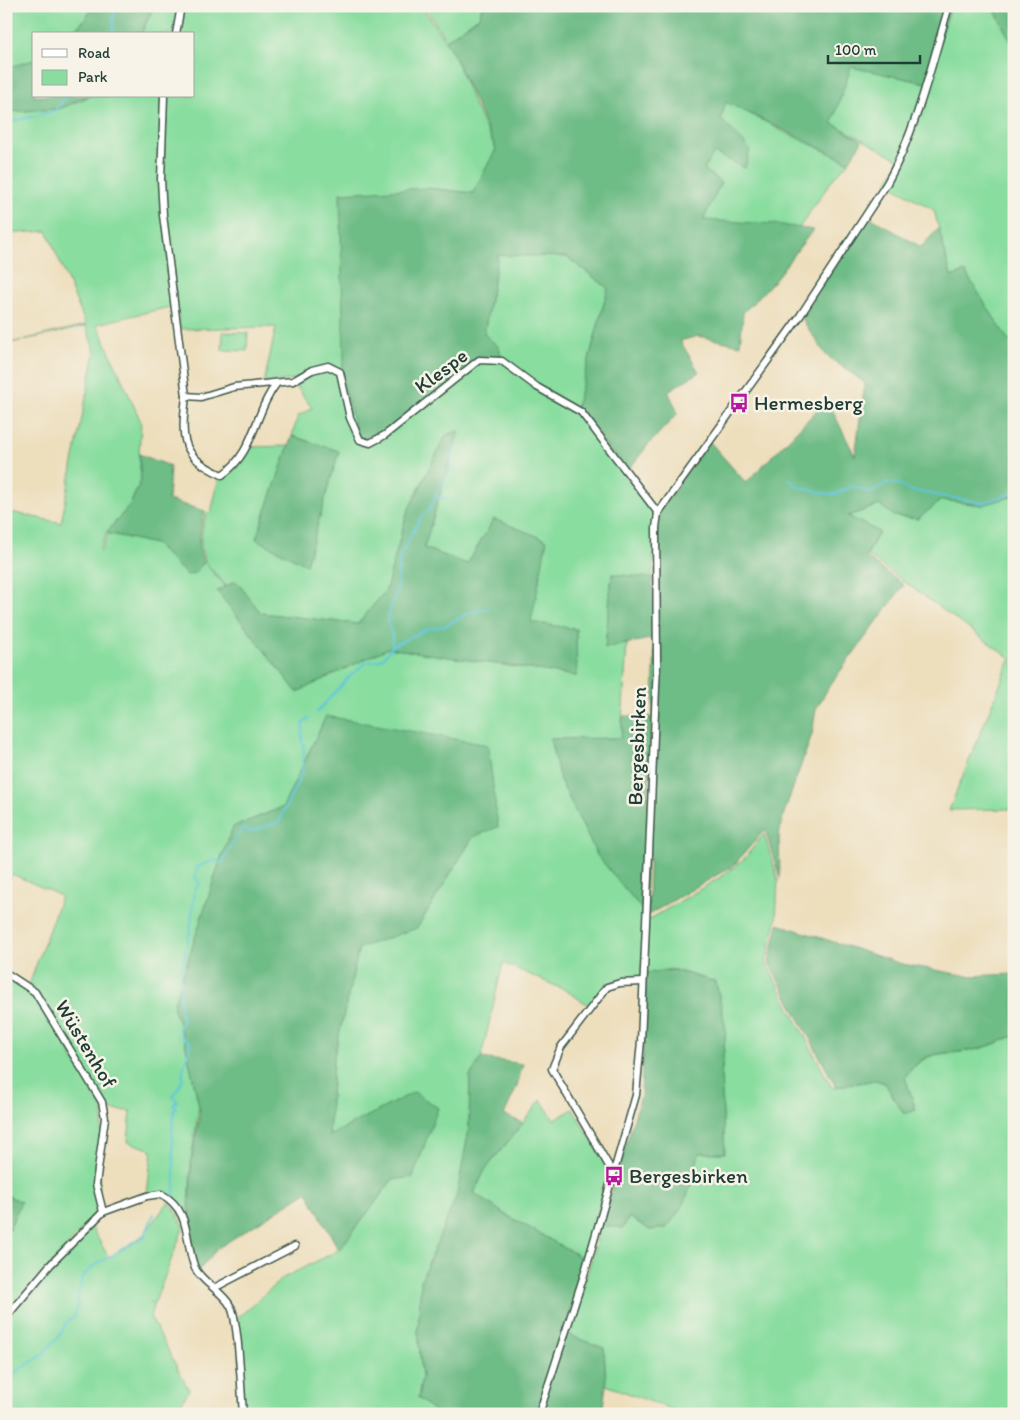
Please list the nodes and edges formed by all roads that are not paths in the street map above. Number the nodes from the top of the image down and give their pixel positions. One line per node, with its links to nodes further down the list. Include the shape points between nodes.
1 (181, 6): 3 (street)
2 (949, 6): 7 (street, via 910,133 887,183 800,316)
3 (176, 32)
4 (164, 98): 6 (street, via 163,215)
5 (278, 383): 6 (street, Klespe, via 234,387 201,397); 6 (street, via 258,416 248,447 235,467 222,475 190,455 182,428); 7 (street, Klespe, via 293,381 312,370 328,366 340,372 354,429 360,440 370,443 385,436 479,360 502,361 537,387 581,412)
6 (186, 396)
7 (658, 512): 9 (street, Bergesbirken, via 657,664)
8 (6, 973): 11 (street, Wüstenhof, via 36,992 102,1102 105,1118 96,1184)
9 (643, 982): 10 (street, Bergesbirken, via 636,1095); 10 (street, via 607,987 561,1047 552,1069)
10 (613, 1173): 16 (street, Bergesbirken)
11 (103, 1212): 13 (street, via 157,1193 166,1197 185,1224 196,1270); 14 (street, via 50,1265)
12 (295, 1246): 13 (street)
13 (216, 1288): 15 (street, via 232,1308)
14 (6, 1317)
15 (243, 1414)
16 (540, 1414)

